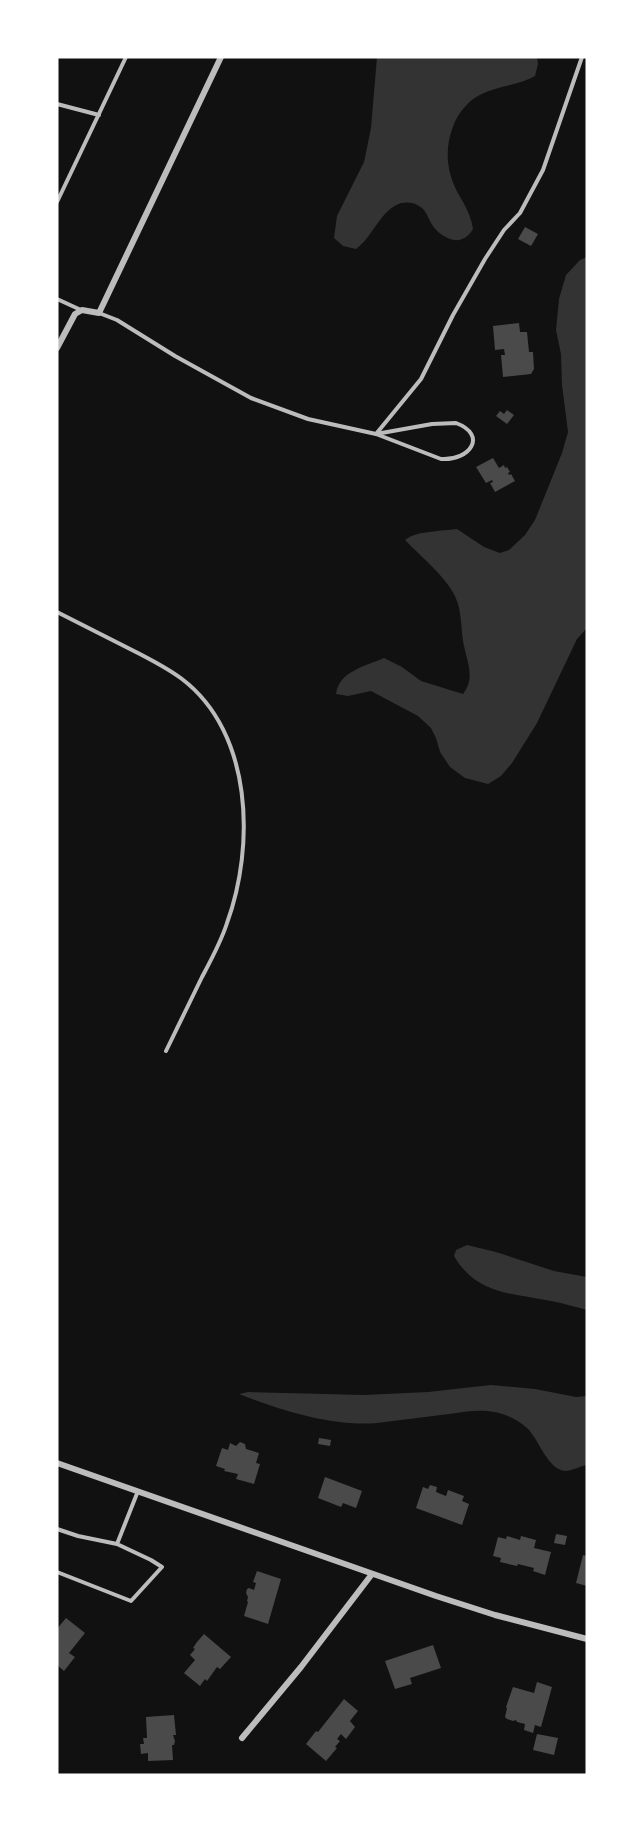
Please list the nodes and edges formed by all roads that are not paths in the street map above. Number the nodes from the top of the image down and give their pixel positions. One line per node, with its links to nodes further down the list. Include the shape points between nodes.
1 (126, 57): 5 (lane)
2 (221, 57): 9 (street)
3 (582, 57): 11 (lane, via 543,170 520,213 485,259 421,379)
4 (57, 104): 5 (lane)
5 (99, 115): 6 (lane)
6 (57, 202)
7 (57, 300): 8 (lane)
8 (82, 310): 9 (street); 10 (street, via 75,314)
9 (99, 313): 11 (lane, via 251,398 308,419)
10 (57, 348)
11 (376, 434): 11 (lane, via 441,459 460,457 472,445 470,432 456,423)
12 (57, 612): 13 (lane, via 182,679 216,717 236,764 244,833 237,892 222,938)
13 (166, 1051)
14 (57, 1463): 15 (street)
15 (138, 1491): 17 (lane); 19 (street)
16 (57, 1529): 17 (lane)
17 (117, 1544): 18 (lane, via 162,1567 131,1600)
18 (57, 1572)
19 (372, 1574): 20 (street, via 495,1615); 21 (street)
20 (587, 1639)
21 (242, 1738)

